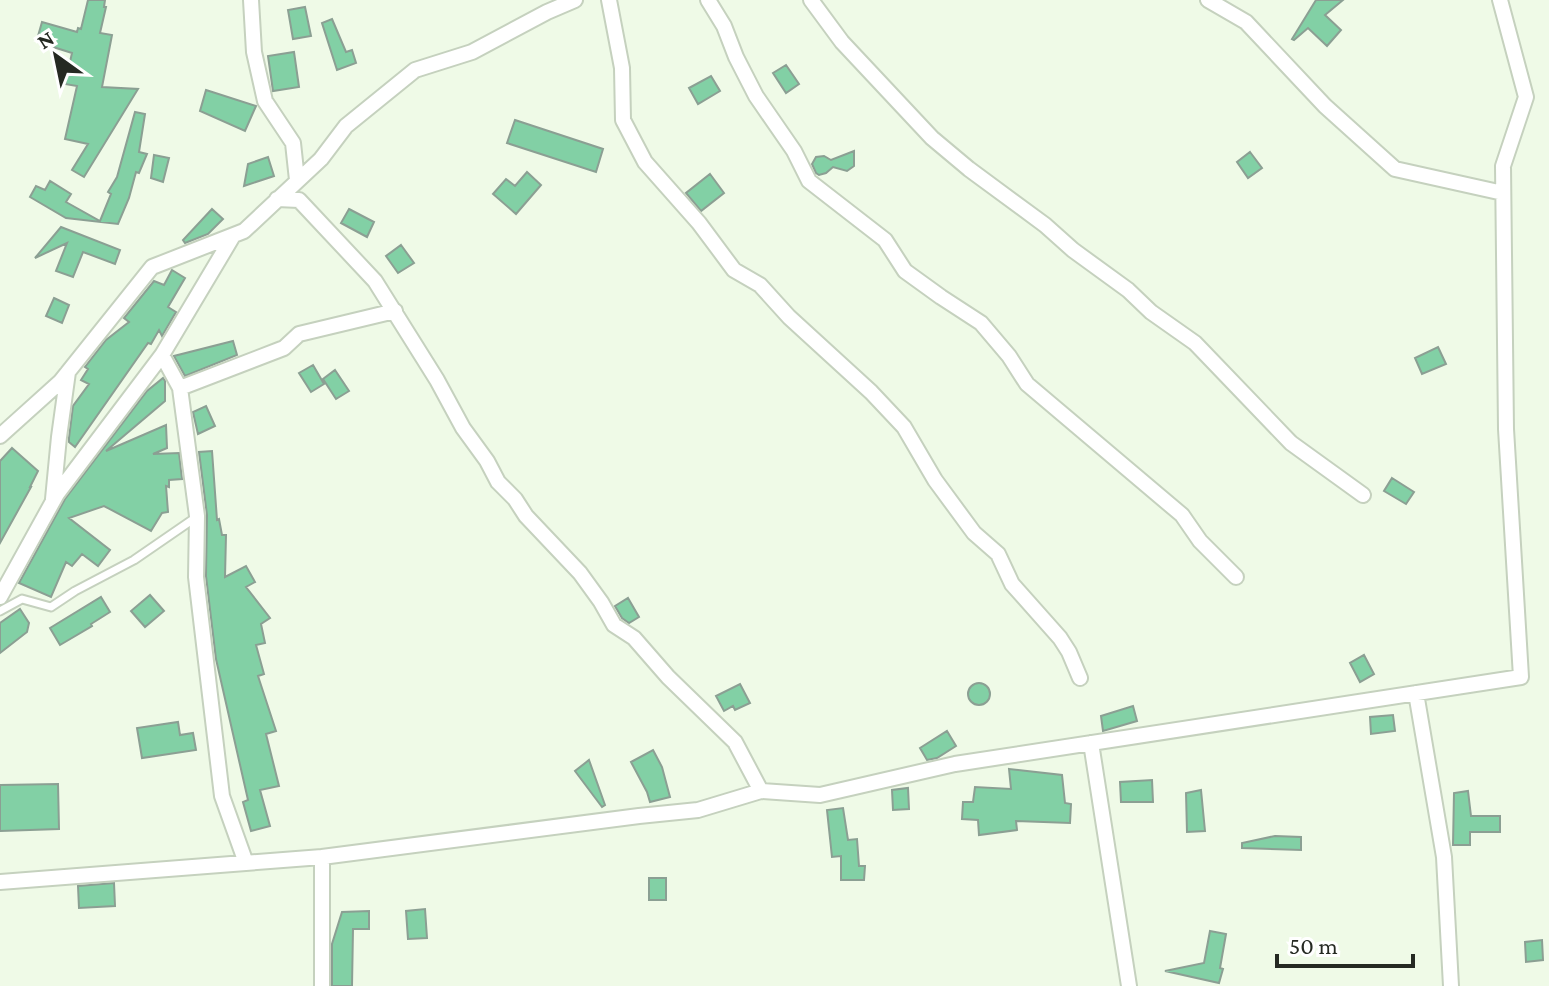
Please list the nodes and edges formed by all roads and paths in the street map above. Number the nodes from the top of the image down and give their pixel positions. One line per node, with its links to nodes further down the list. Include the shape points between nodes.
1 (251, 0): 8 (street, via 254,52 265,101 293,143)
2 (575, 0): 8 (street, via 472,52 415,70 346,126)
3 (609, 0): 23 (street, via 622,68 623,120 645,162 734,270 760,285 904,427 974,533 998,554 1012,584 1060,638)
4 (708, 0): 20 (street, via 756,96 809,181 885,240 905,271 981,323 1027,384 1182,515)
5 (811, 0): 17 (street, via 842,42 932,138 1195,343 1291,443)
6 (1208, 0): 9 (street, via 1246,22 1325,106 1395,169)
7 (1500, 0): 9 (street, via 1526,97 1503,166)
8 (297, 180): 10 (street)
9 (1503, 193): 24 (street, via 1506,429 1521,677)
10 (277, 199): 11 (street); 12 (street, via 299,200 375,281)
11 (233, 236): 13 (street); 14 (street, via 152,267)
12 (395, 311): 15 (street, via 299,334 284,348); 26 (street, via 498,482 580,573 614,625 634,638 735,742)
13 (162, 355): 15 (street); 18 (street)
14 (68, 372): 16 (street); 18 (street)
15 (180, 388): 19 (street)
16 (0, 436)
17 (1363, 495)
18 (53, 501): 21 (street)
19 (197, 516): 22 (lane, via 134,560 51,607 22,599); 28 (street, via 196,577 222,796)
20 (1236, 577)
21 (0, 597)
22 (0, 611)
23 (1080, 678)
24 (1416, 693): 25 (street); 32 (street, via 1444,857)
25 (1091, 743): 26 (street, via 955,764 820,795); 31 (street)
26 (761, 791): 27 (street, via 698,810)
27 (322, 857): 28 (street); 30 (street)
28 (246, 863): 29 (street)
29 (0, 882)
30 (322, 986)
31 (1129, 986)
32 (1451, 986)

